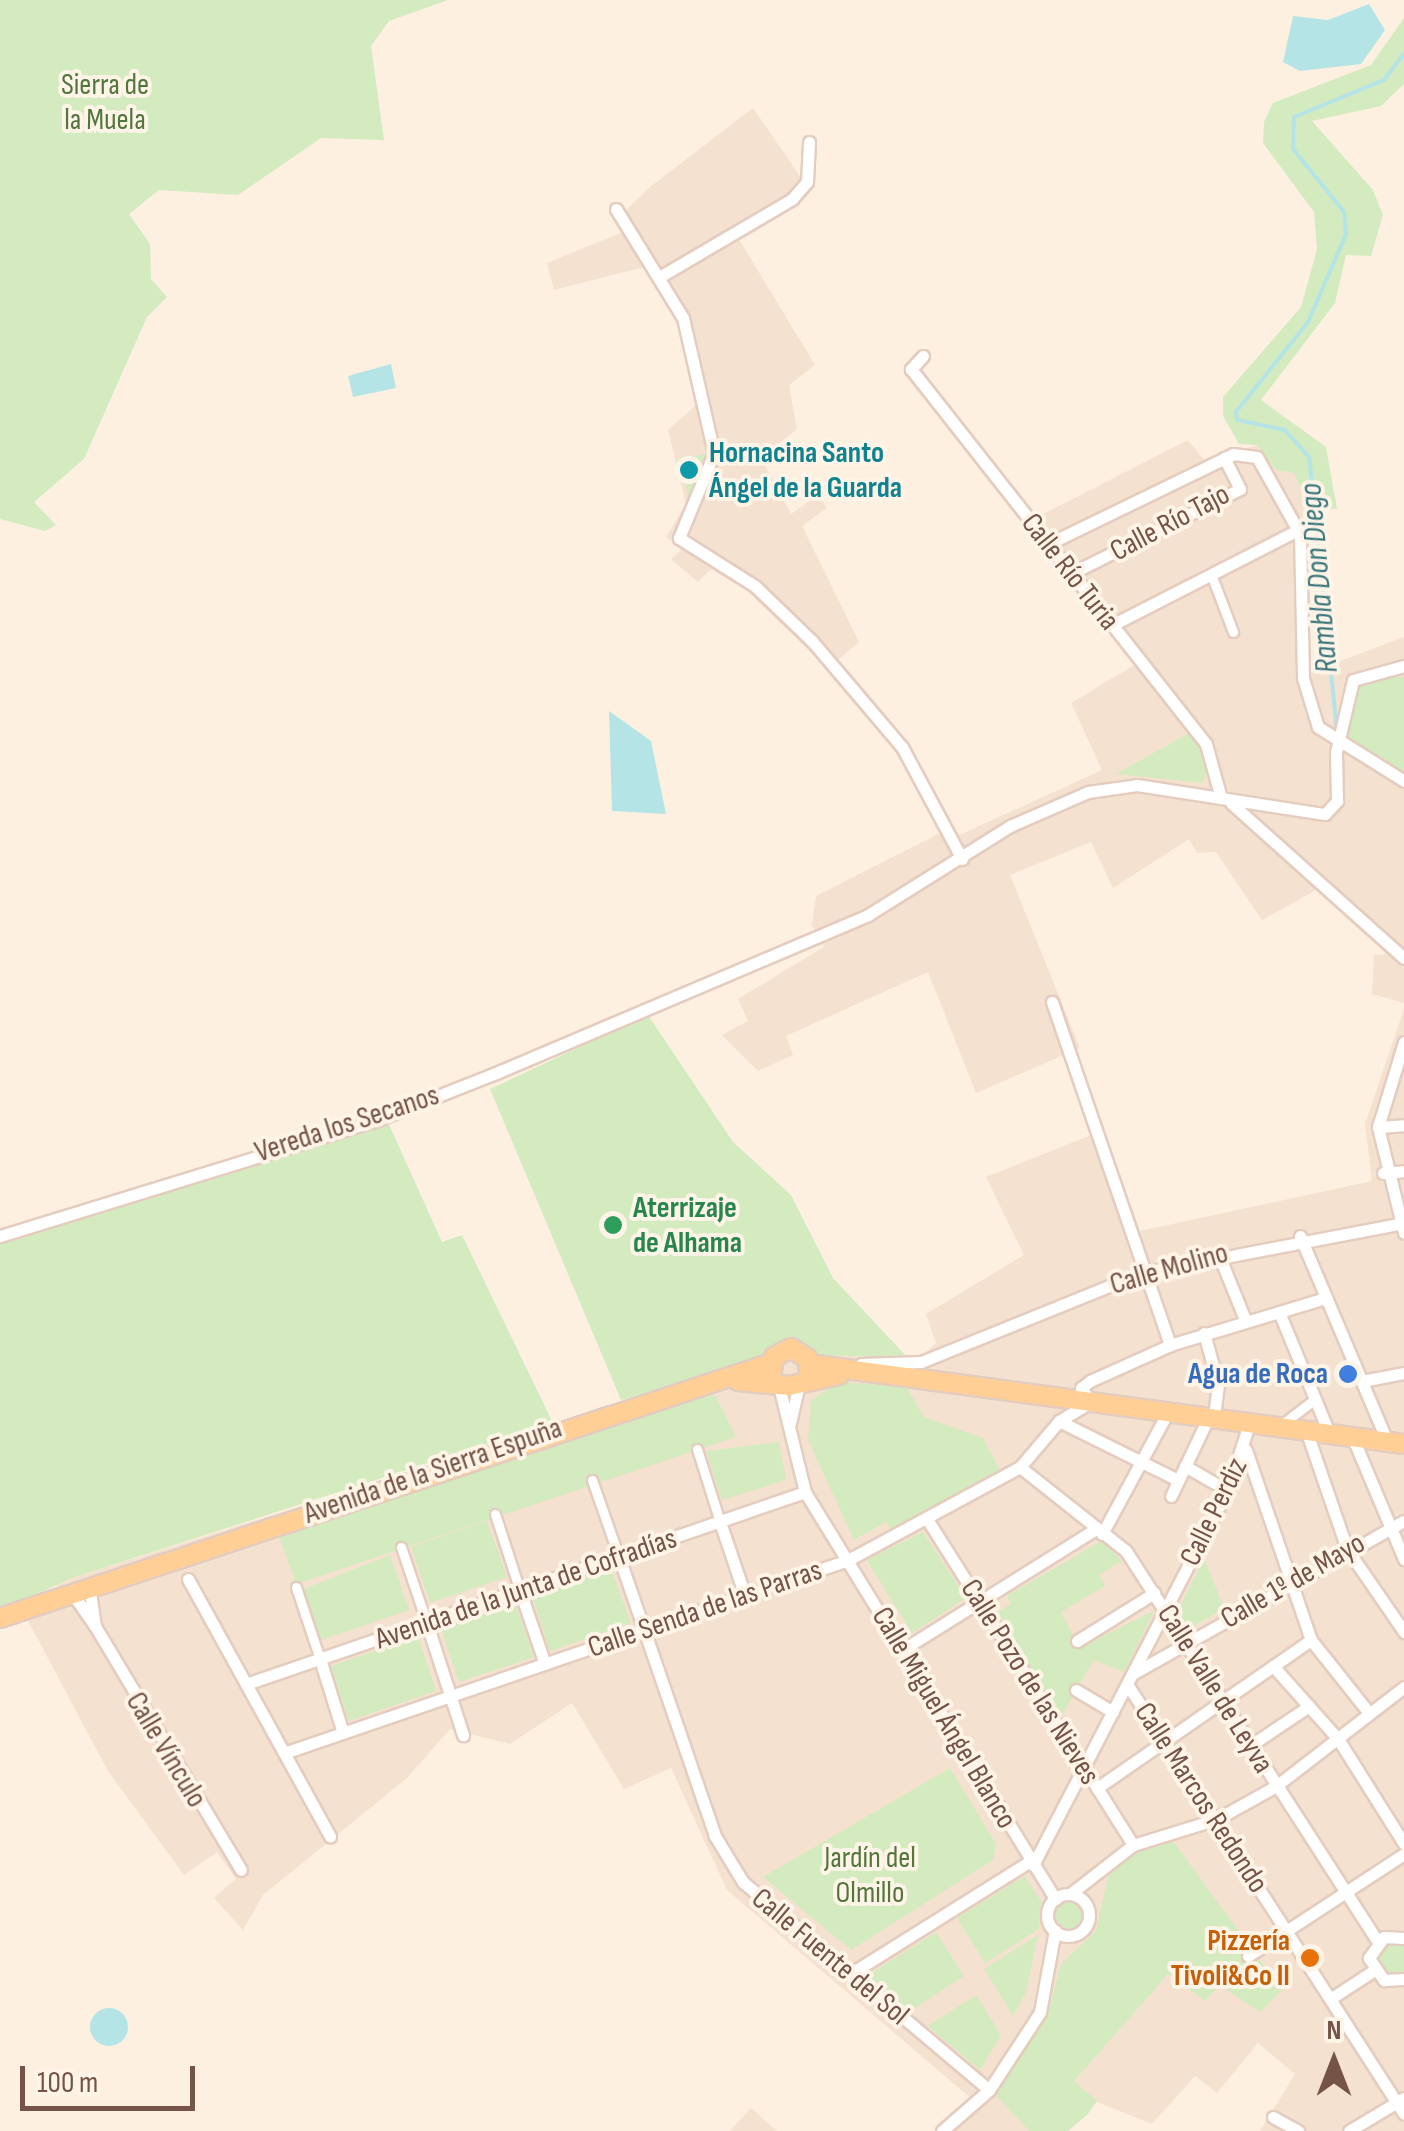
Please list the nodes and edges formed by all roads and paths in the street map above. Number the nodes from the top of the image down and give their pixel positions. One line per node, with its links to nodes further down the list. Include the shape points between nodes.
1 (809, 142): 3 (street, via 807,182 792,200)
2 (616, 209): 3 (street)
3 (661, 276): 16 (street, via 688,331 714,453 679,538 755,586 812,641 902,747)
4 (924, 356): 7 (street, Calle Río Turia, via 910,369)
5 (1224, 458): 6 (street, via 1246,452 1266,465); 7 (street); 8 (street, Calle Río Tajo, via 1240,489)
6 (1298, 530): 9 (street); 13 (street, via 1303,678 1318,726)
7 (1048, 544): 8 (street, Calle Río Turia)
8 (1072, 573): 10 (street, Calle Río Turia)
9 (1211, 574): 10 (street); 11 (street)
10 (1112, 625): 15 (street, Calle Río Turia, via 1206,744)
11 (1233, 632)
12 (1404, 666): 13 (street, via 1353,680)
13 (1339, 743): 14 (street); 15 (street, Vereda los Secanos, via 1337,801 1325,814)
14 (1404, 781)
15 (1226, 800): 16 (street, Vereda los Secanos, via 1114,784 1034,813); 17 (street)
16 (962, 859): 27 (street, Vereda los Secanos, via 868,915 377,1120)
17 (1404, 958)
18 (1052, 1002): 30 (street)
19 (1404, 1044): 21 (street)
20 (1404, 1080): 21 (street)
21 (1390, 1082): 23 (street)
22 (1404, 1125): 23 (street)
23 (1378, 1127): 25 (street)
24 (1404, 1171): 25 (street)
25 (1383, 1173): 26 (street)
26 (1403, 1226): 28 (street, Calle Molino)
27 (0, 1236)
28 (1300, 1236): 29 (street, Calle Molino); 31 (street)
29 (1218, 1253): 30 (street, Calle Molino); 33 (street)
30 (1141, 1272): 35 (street); 36 (street, Calle Molino)
31 (1326, 1298): 32 (street); 42 (street)
32 (1279, 1312): 33 (street); 44 (street)
33 (1246, 1322): 34 (street)
34 (1204, 1334): 35 (street); 47 (street, via 1218,1384)
35 (1170, 1345): 45 (street, via 1083,1385)
36 (944, 1353): 37 (street, Calle Molino, via 900,1365); 41 (street, via 936,1368)
37 (808, 1361): 39 (main road); 40 (main road, via 784,1349); 43 (main road)
38 (1404, 1373): 42 (street)
39 (878, 1374): 41 (main road); 43 (main road)
40 (776, 1375): 43 (main road); 50 (street, Calle Miguel Ángel Blanco); 80 (main road, Avenida de la Sierra Espuña, via 723,1382 146,1568 90,1577)
41 (942, 1381): 45 (main road)
42 (1362, 1381): 55 (street)
43 (801, 1383): 50 (street, Calle Miguel Ángel Blanco)
44 (1315, 1399): 51 (street); 53 (street)
45 (1091, 1402): 46 (main road); 48 (street, Calle Senda de las Parras)
46 (1168, 1412): 47 (main road); 58 (street)
47 (1211, 1418): 49 (main road); 59 (street)
48 (1059, 1420): 58 (street); 60 (street, Calle Senda de las Parras)
49 (1249, 1424): 51 (main road); 57 (street, Calle Perdiz)
50 (789, 1427): 64 (street, Calle Miguel Ángel Blanco)
51 (1279, 1427): 52 (main road)
52 (1306, 1430): 53 (main road); 73 (street)
53 (1329, 1433): 54 (main road)
54 (1352, 1436): 55 (main road); 70 (street)
55 (1396, 1442)
56 (697, 1449): 69 (street)
57 (1246, 1450): 78 (street); 85 (street, Calle Perdiz)
58 (1142, 1462): 62 (street); 71 (street)
59 (1185, 1466): 62 (street); 63 (street)
60 (1020, 1467): 67 (street, Calle Senda de las Parras); 71 (street, Calle Valle de Leyva)
61 (592, 1480): 74 (street)
62 (1178, 1480): 65 (street)
63 (1215, 1483)
64 (805, 1492): 69 (street, Avenida de la Junta de Cofradías); 76 (street, Calle Miguel Ángel Blanco)
65 (1170, 1496)
66 (495, 1514): 81 (street)
67 (927, 1519): 76 (street, Calle Senda de las Parras); 84 (street, Calle Pozo de las Nieves)
68 (1404, 1521): 70 (street, Calle 1º de Mayo)
69 (720, 1522): 74 (street, Avenida de la Junta de Cofradías); 83 (street)
70 (1384, 1529): 73 (street, Calle 1º de Mayo); 75 (street)
71 (1099, 1532): 82 (street, Calle Valle de Leyva); 84 (street)
72 (401, 1547): 87 (street)
73 (1346, 1548): 78 (street, Calle 1º de Mayo); 90 (street)
74 (619, 1557): 81 (street, Avenida de la Junta de Cofradías); 89 (street, Calle Fuente del Sol)
75 (1404, 1559)
76 (848, 1560): 83 (street, Calle Senda de las Parras); 94 (street, Calle Miguel Ángel Blanco)
77 (188, 1579): 99 (street)
78 (1291, 1580): 91 (street); 93 (street, Calle 1º de Mayo)
79 (296, 1587): 95 (street)
80 (80, 1590): 86 (main road, Avenida de la Sierra Espuña); 88 (street, Calle Vínculo); 88 (street, Calle Vínculo)
81 (520, 1591): 87 (street, Avenida de la Junta de Cofradías); 96 (street)
82 (1154, 1592): 85 (street, Calle Valle de Leyva); 92 (street)
83 (745, 1596): 89 (street, Calle Senda de las Parras)
84 (979, 1601): 94 (street); 113 (street, Calle Pozo de las Nieves)
85 (1165, 1608): 93 (street, Calle Valle de Leyva); 98 (street, Calle Perdiz)
86 (0, 1618)
87 (427, 1624): 95 (street, Avenida de la Junta de Cofradías); 102 (street)
88 (95, 1626): 123 (street, Calle Vínculo)
89 (646, 1630): 96 (street, Calle Senda de las Parras); 136 (street, Calle Fuente del Sol, via 729,1862)
90 (1404, 1632)
91 (1310, 1640): 97 (street); 106 (street)
92 (1078, 1641)
93 (1186, 1643): 98 (street, Calle 1º de Mayo); 103 (street, Calle Valle de Leyva)
94 (902, 1650): 121 (street, Calle Miguel Ángel Blanco)
95 (320, 1659): 99 (street, Avenida de la Junta de Cofradías); 107 (street)
96 (545, 1664): 102 (street, Calle Senda de las Parras)
97 (1274, 1666): 103 (street); 104 (street)
98 (1130, 1679): 105 (street, Calle Perdiz); 110 (street, Calle Marcos Redondo)
99 (246, 1684): 112 (street)
100 (1404, 1688): 106 (street)
101 (1076, 1690): 105 (street)
102 (451, 1696): 107 (street, Calle Senda de las Parras); 108 (street)
103 (1222, 1701): 110 (street); 111 (street, Calle Valle de Leyva)
104 (1309, 1706): 109 (street); 111 (street)
105 (1113, 1712): 113 (street, Calle Perdiz)
106 (1369, 1713): 109 (street)
107 (343, 1732): 112 (street, Calle Senda de las Parras)
108 (463, 1735)
109 (1338, 1739): 114 (street); 118 (street)
110 (1165, 1740): 115 (street); 116 (street, Calle Marcos Redondo)
111 (1251, 1745): 114 (street, Calle Valle de Leyva)
112 (284, 1753): 117 (street)
113 (1084, 1768): 115 (street, Calle Pozo de las Nieves); 121 (street, Calle Perdiz)
114 (1276, 1786): 116 (street); 125 (street, Calle Valle de Leyva)
115 (1097, 1788): 119 (street, Calle Pozo de las Nieves)
116 (1216, 1819): 119 (street); 129 (street, Calle Marcos Redondo)
117 (330, 1836)
118 (1404, 1844)
119 (1133, 1845): 122 (street)
120 (1404, 1854): 125 (street)
121 (1032, 1863): 126 (street, Calle Miguel Ángel Blanco); 136 (street)
122 (1104, 1868): 124 (street); 127 (street)
123 (241, 1870)
124 (1070, 1894): 126 (street); 127 (street)
125 (1346, 1894): 129 (street); 132 (street, Calle Valle de Leyva)
126 (1054, 1899): 128 (street, via 1048,1914)
127 (1087, 1906): 130 (street, via 1086,1926)
128 (1054, 1930): 130 (street); 133 (street)
129 (1288, 1934): 134 (street); 138 (street, Calle Marcos Redondo)
130 (1072, 1935): 133 (street)
131 (1404, 1938): 132 (street)
132 (1377, 1941): 135 (street)
133 (1054, 1956): 139 (street, via 1040,2012)
134 (1248, 1956)
135 (1373, 1971): 137 (street); 138 (street)
136 (850, 1974): 139 (street, Calle Fuente del Sol)
137 (1404, 1978)
138 (1330, 1998): 140 (street, Calle Marcos Redondo)
139 (989, 2090): 142 (street)
140 (1402, 2105): 144 (street)
141 (1273, 2117): 143 (street)
142 (947, 2130)
143 (1298, 2131)
144 (1349, 2131)

